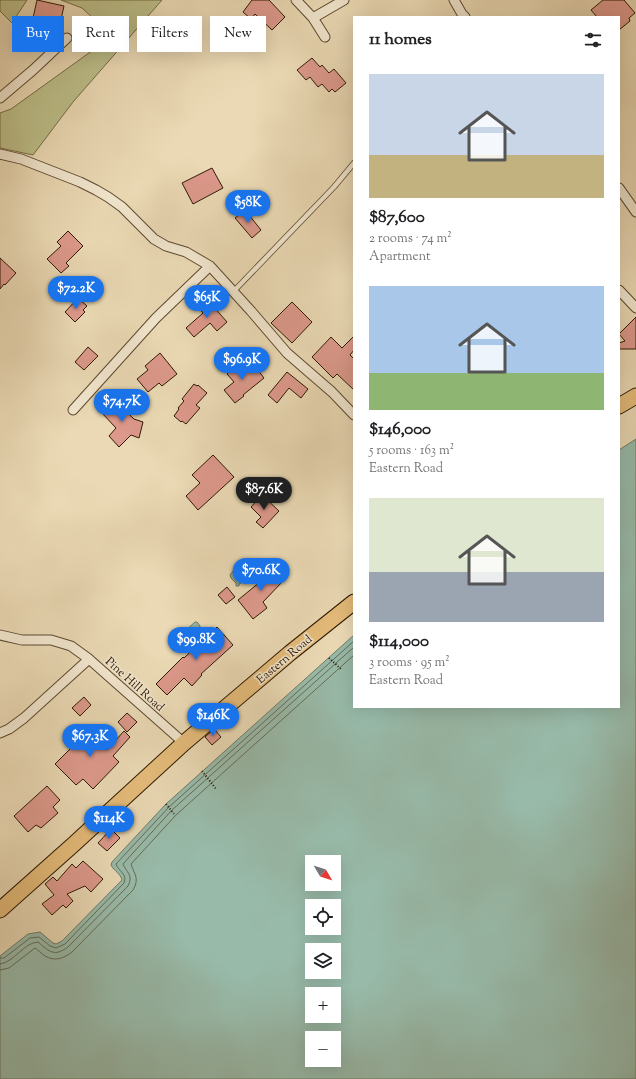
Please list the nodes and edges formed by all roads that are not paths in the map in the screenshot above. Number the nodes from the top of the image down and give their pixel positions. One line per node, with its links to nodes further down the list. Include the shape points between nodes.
1 (296, 0): 5 (street)
2 (344, 0): 5 (street)
3 (454, 0): 4 (street)
4 (464, 16)
5 (313, 18): 6 (street)
6 (325, 36)
7 (67, 38): 8 (street)
8 (0, 98)
9 (0, 154): 13 (street, via 20,159 96,190 122,207 154,239 186,252)
10 (353, 164): 15 (lane)
11 (620, 189): 12 (street)
12 (636, 212)
13 (210, 266): 15 (street); 19 (street, via 156,318)
14 (620, 291): 16 (street)
15 (233, 292): 20 (street, via 287,353)
16 (636, 308)
17 (636, 396): 18 (highway)
18 (620, 405)
19 (73, 410)
20 (353, 414)
21 (353, 603): 25 (highway, Eastern Road)
22 (0, 635): 23 (street, Pine Hill Road, via 22,640 51,640 72,646)
23 (89, 659): 24 (street, Pine Hill Road, via 24,718); 25 (street, Pine Hill Road)
24 (0, 733)
25 (184, 743): 26 (highway, Eastern Road)
26 (0, 910)

